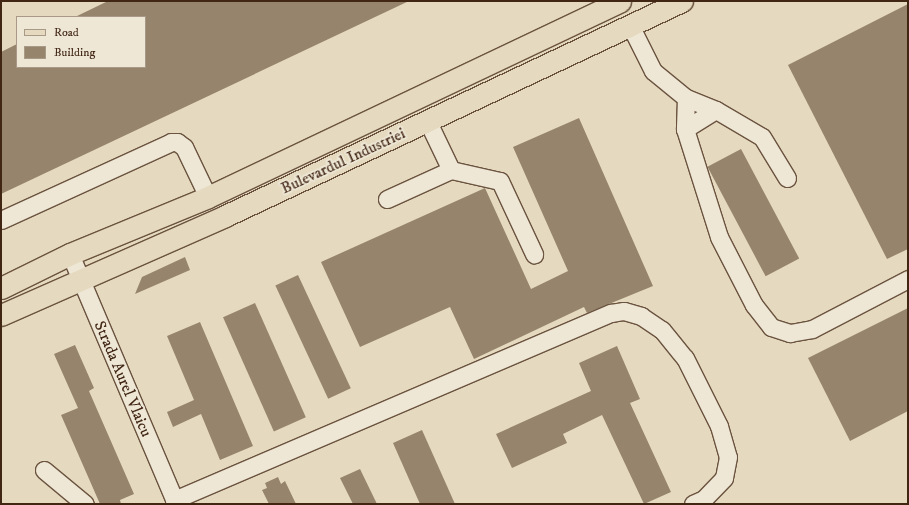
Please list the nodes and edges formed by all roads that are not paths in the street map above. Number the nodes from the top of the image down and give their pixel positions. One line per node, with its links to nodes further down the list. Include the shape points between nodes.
1 (620, 1): 10 (main road, Bulevardul Industriei)
2 (682, 1): 3 (main road, Bulevardul Industriei)
3 (631, 27): 4 (street, via 653,71); 6 (main road, Bulevardul Industriei)
4 (686, 98): 5 (street); 7 (street)
5 (716, 110): 7 (street); 9 (street, via 762,137)
6 (428, 122): 8 (street); 16 (main road, Bulevardul Industriei)
7 (685, 129): 15 (street, via 719,237 754,305 771,327 790,333 812,329)
8 (451, 170): 11 (street); 14 (street, via 500,181)
9 (787, 178)
10 (208, 197): 12 (street, via 184,147 177,142 171,142); 13 (main road, Bulevardul Industriei)
11 (387, 199)
12 (1, 220)
13 (70, 254): 16 (street, Strada Aurel Vlaicu); 17 (main road, Bulevardul Industriei)
14 (534, 254)
15 (908, 279)
16 (81, 280): 18 (main road, Bulevardul Industriei); 20 (street, Strada Aurel Vlaicu)
17 (1, 288)
18 (1, 315)
19 (44, 470): 21 (street)
20 (175, 502): 22 (street, via 611,313 624,312 641,316 662,330 685,358 719,426 728,457 724,478 704,499)
21 (85, 504)
22 (693, 504)

